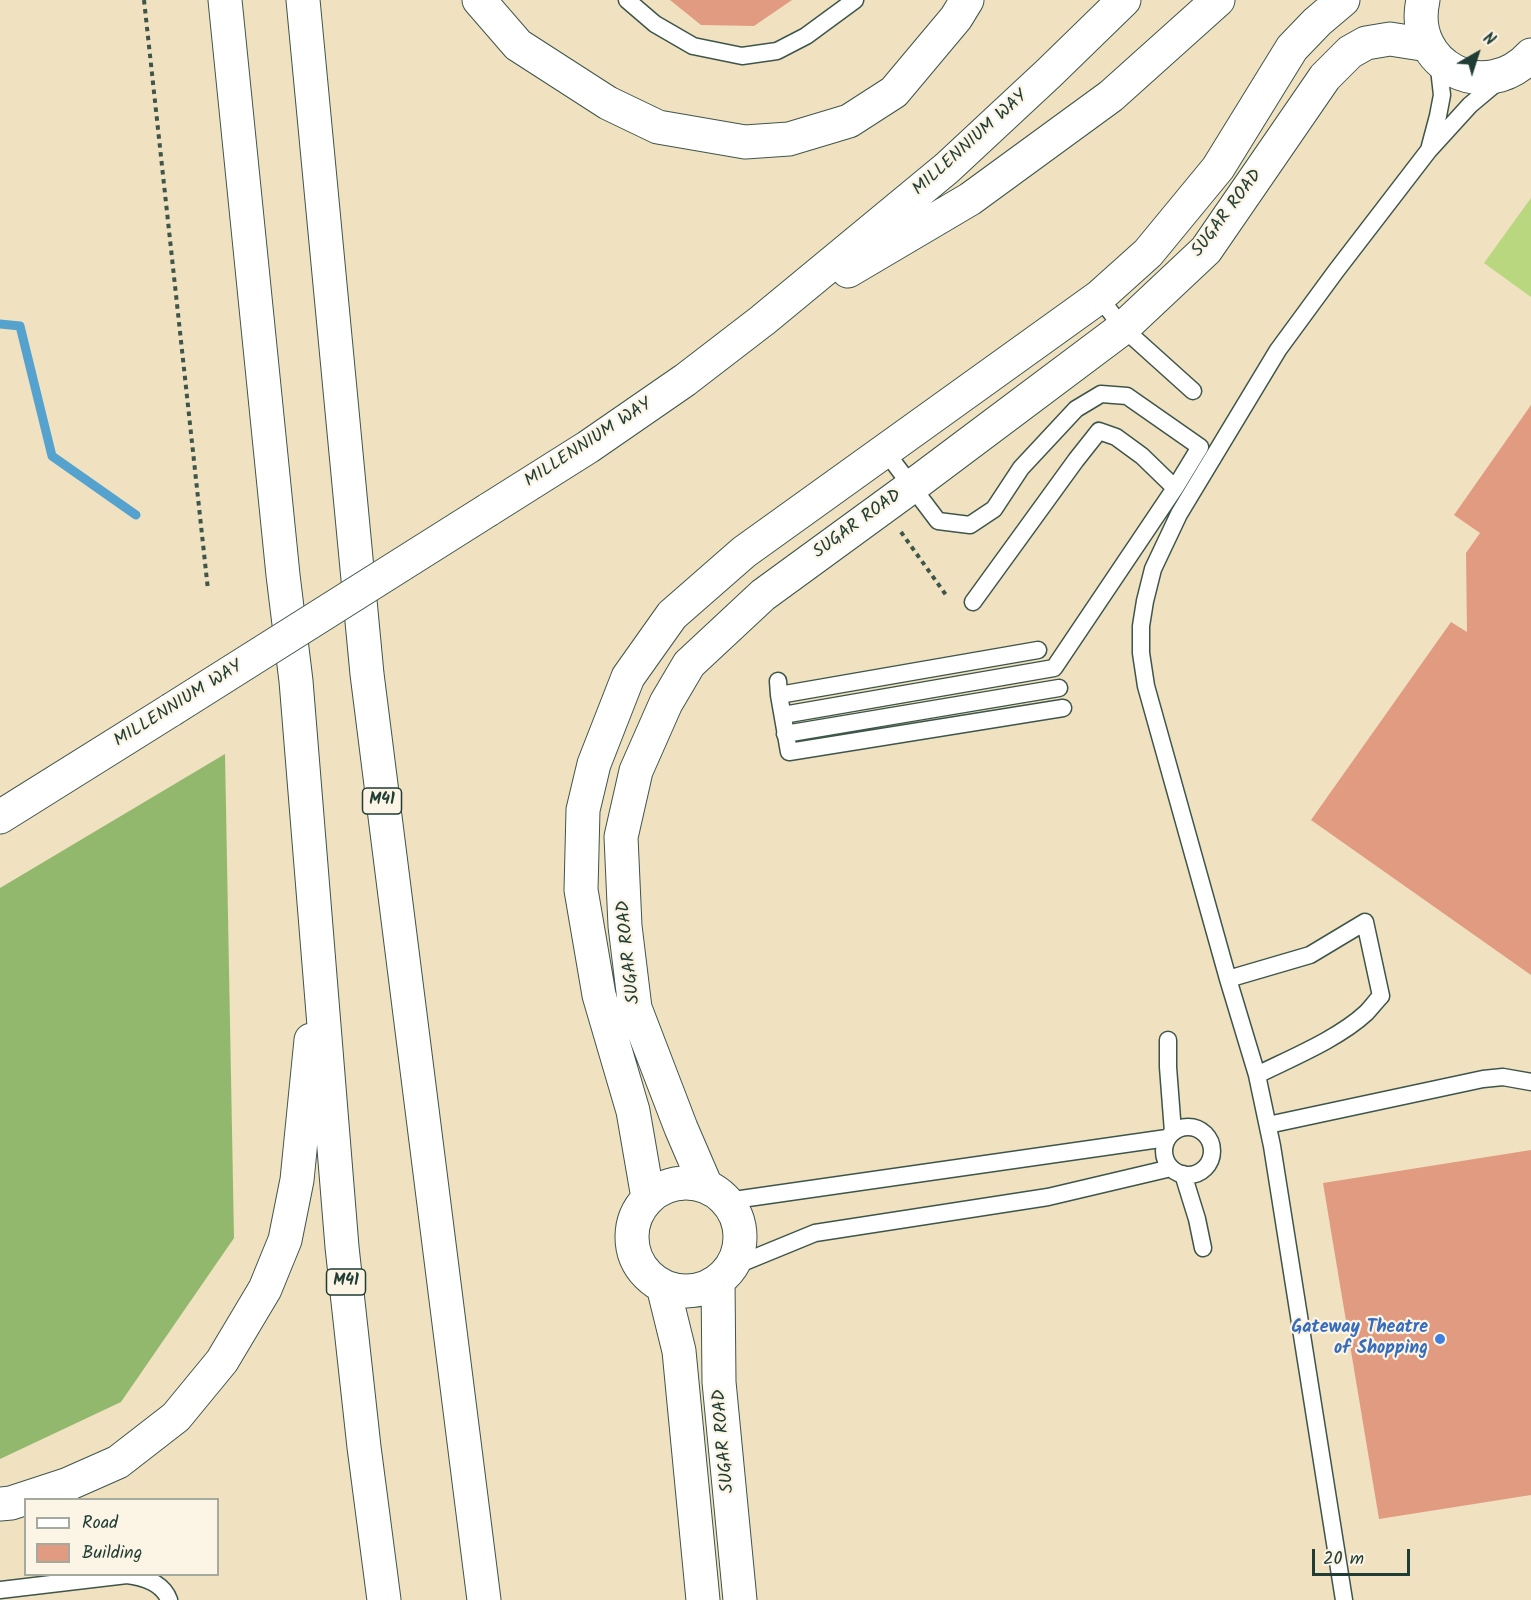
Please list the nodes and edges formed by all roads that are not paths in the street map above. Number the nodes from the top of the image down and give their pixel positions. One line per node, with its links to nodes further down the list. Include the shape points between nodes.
1 (225, 0): 28 (main road, M41, via 296,681)
2 (303, 0): 49 (main road, M41, via 367,674)
3 (478, 0): 6 (main road, via 518,45 608,104 658,127 745,142 789,139 849,121 894,92 957,18)
4 (627, 0): 5 (lane, via 655,24 693,46 742,56 777,51 806,36)
5 (855, 0)
6 (966, 0)
7 (1124, 0): 15 (main road, MILLENNIUM WAY, via 946,168)
8 (1218, 0): 15 (main road, via 1111,96 970,199)
9 (1343, 0): 14 (main road, SUGAR ROAD, via 1292,48 1218,168 1149,253)
10 (1423, 0): 11 (main road, via 1422,32)
11 (1433, 52): 12 (main road, via 1448,68 1473,77 1499,76); 13 (lane, via 1442,95); 16 (main road, SUGAR ROAD, via 1390,39 1366,43 1350,52 1325,77 1206,250)
12 (1521, 64): 13 (lane, via 1488,88)
13 (1429, 150): 29 (lane, via 1278,350 1179,514 1153,569 1145,601 1141,653 1146,686)
14 (1099, 297): 16 (lane); 18 (main road, SUGAR ROAD)
15 (763, 320): 27 (main road, MILLENNIUM WAY, bridge, via 598,440)
16 (1123, 328): 17 (lane); 19 (main road, SUGAR ROAD)
17 (1193, 391)
18 (885, 451): 19 (lane); 37 (main road, SUGAR ROAD, via 744,552 672,615 628,677 594,764 583,810 581,890 599,995 633,1111)
19 (911, 487): 20 (lane, via 938,521 970,525 994,508 1021,468 1076,409 1101,394 1127,396 1200,447); 36 (main road, SUGAR ROAD, via 763,595 689,664 666,703 636,771 621,837 625,926 635,1008 681,1128)
20 (1174, 488): 21 (lane, via 1142,456 1116,437 1099,431); 25 (lane, via 1054,668)
21 (973, 602)
22 (1038, 650): 25 (lane, via 779,688)
23 (1059, 688): 26 (lane)
24 (1063, 708): 26 (lane, via 789,752)
25 (783, 716): 26 (lane)
26 (786, 734)
27 (0, 817)
28 (320, 963): 41 (main road, via 297,1180 285,1240 265,1289 222,1362 176,1417 118,1462); 48 (main road, M41, via 342,1247)
29 (1228, 979): 31 (lane); 31 (lane, via 1310,955 1365,922 1381,996 1351,1025)
30 (1168, 1040): 34 (lane)
31 (1257, 1075): 33 (lane)
32 (1531, 1082): 33 (lane, via 1484,1078)
33 (1268, 1125): 52 (lane)
34 (1170, 1135): 35 (lane, via 1164,1143 1164,1156); 35 (lane, via 1184,1127 1196,1128 1211,1145 1211,1157 1205,1167 1195,1174); 36 (lane)
35 (1177, 1171): 38 (lane, via 1197,1219); 39 (lane, via 1048,1197 815,1233)
36 (717, 1194): 37 (main road, via 691,1183 661,1189); 39 (main road, via 738,1221 740,1233 740,1245)
37 (648, 1198): 40 (main road, via 639,1210 633,1231 634,1253 645,1272)
38 (1203, 1248)
39 (725, 1274): 40 (main road, via 705,1288 691,1291); 51 (main road, SUGAR ROAD, via 719,1382)
40 (663, 1286): 50 (main road, SUGAR ROAD, via 679,1351)
41 (26, 1498)
42 (24, 1499): 43 (main road)
43 (0, 1504)
44 (119, 1576): 46 (lane)
45 (139, 1576): 47 (lane, via 162,1589)
46 (0, 1590)
47 (169, 1600)
48 (384, 1600)
49 (484, 1600)
50 (703, 1600)
51 (740, 1600)
52 (1344, 1600)

